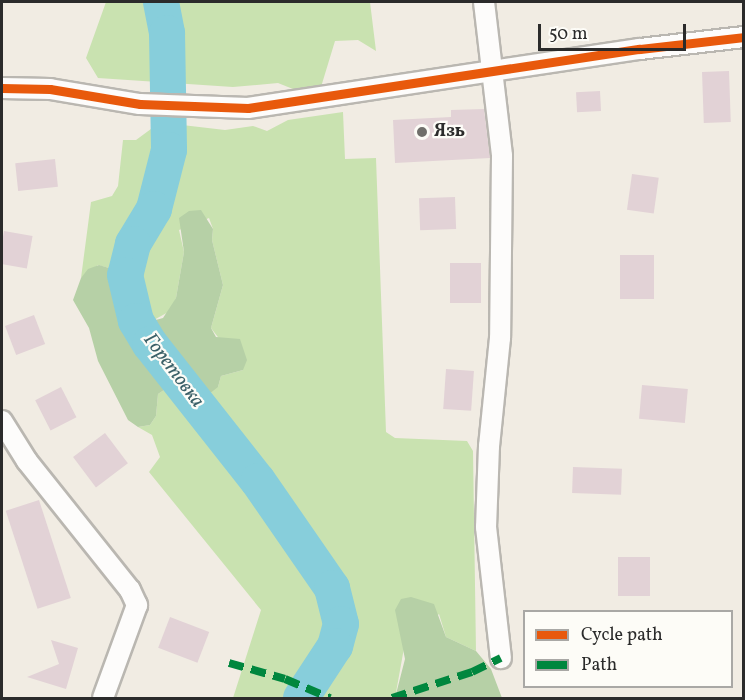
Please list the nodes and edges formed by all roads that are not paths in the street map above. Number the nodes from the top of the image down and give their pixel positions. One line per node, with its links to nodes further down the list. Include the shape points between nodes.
1 (484, 2): 3 (street)
2 (744, 37): 3 (street)
3 (491, 72): 4 (street, via 288,105 194,108 140,104 50,89); 6 (street, via 502,156 500,315 486,527)
4 (2, 88)
5 (2, 421): 7 (street, via 27,460 130,590 137,605)
6 (501, 658)
7 (103, 699)

